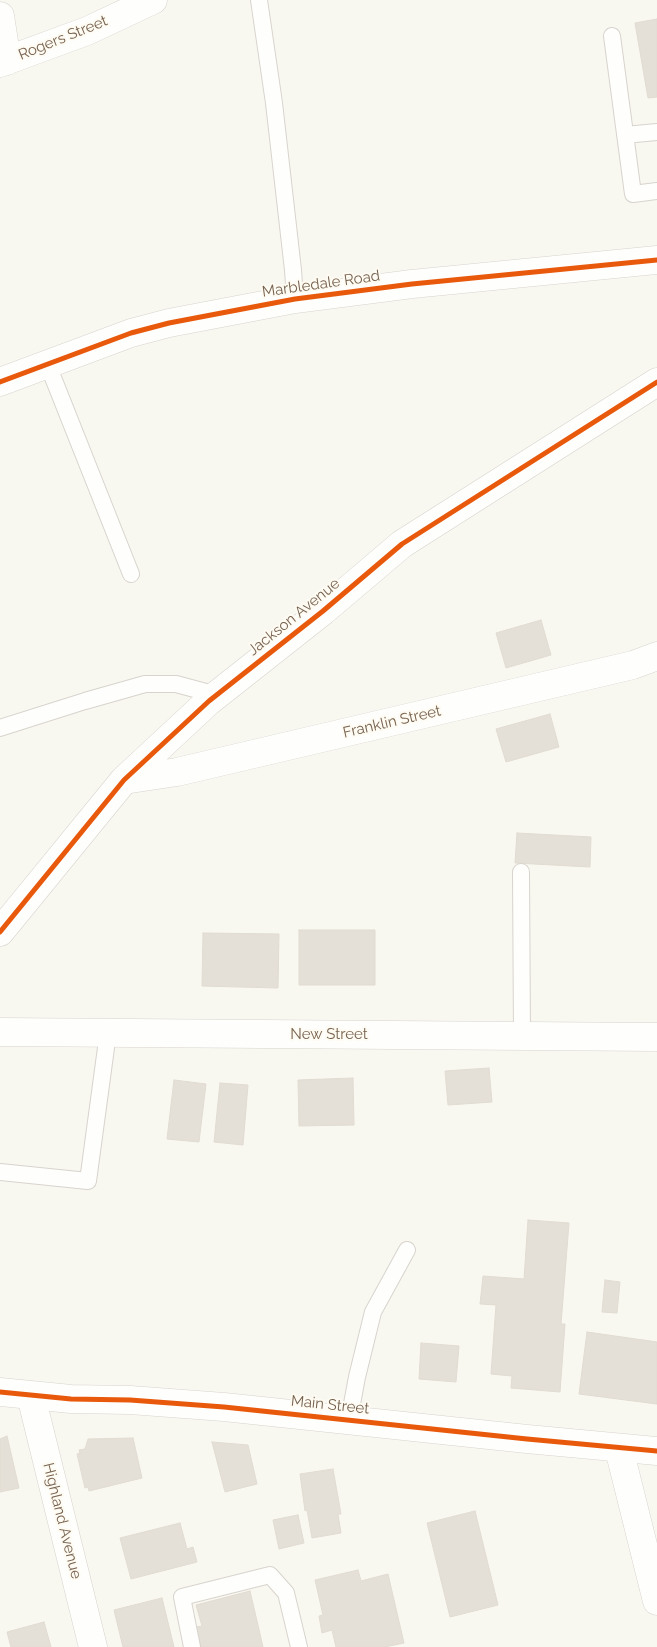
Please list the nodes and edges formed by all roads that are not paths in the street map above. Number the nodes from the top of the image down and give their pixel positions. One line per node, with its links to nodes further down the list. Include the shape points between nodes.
1 (153, 0): 5 (street, Rogers Street, via 87,31)
2 (260, 0): 10 (lane)
3 (0, 16): 5 (street)
4 (612, 36): 7 (lane)
5 (3, 62)
6 (657, 132): 7 (lane)
7 (625, 135): 8 (lane, via 633,194)
8 (657, 191)
9 (657, 260): 10 (street, Marbledale Road)
10 (295, 299): 11 (street, Marbledale Road, via 169,323)
11 (48, 364): 12 (street, Marbledale Road); 14 (lane)
12 (0, 382)
13 (657, 382): 16 (street, Jackson Avenue, via 402,544)
14 (131, 574)
15 (657, 656): 18 (street, Franklin Street, via 624,667 177,772)
16 (217, 696): 17 (lane, via 176,684 145,684); 18 (street, Jackson Avenue)
17 (0, 728)
18 (124, 780): 20 (street, Jackson Avenue)
19 (521, 872): 23 (lane)
20 (0, 932)
21 (0, 1032): 22 (street, New Street)
22 (108, 1033): 23 (street, New Street); 25 (lane, via 88,1181)
23 (522, 1037): 24 (street, New Street)
24 (657, 1038)
25 (0, 1172)
26 (407, 1250): 29 (lane, via 373,1312)
27 (0, 1392): 28 (street, Main Street)
28 (31, 1396): 29 (street, Main Street, via 224,1406); 33 (street, Highland Avenue)
29 (349, 1420): 30 (street, Main Street)
30 (619, 1449): 31 (street, Main Street); 32 (street)
31 (657, 1451)
32 (657, 1601)
33 (93, 1647)
34 (192, 1647): 35 (lane, via 182,1597 270,1575 286,1593)
35 (299, 1647)

